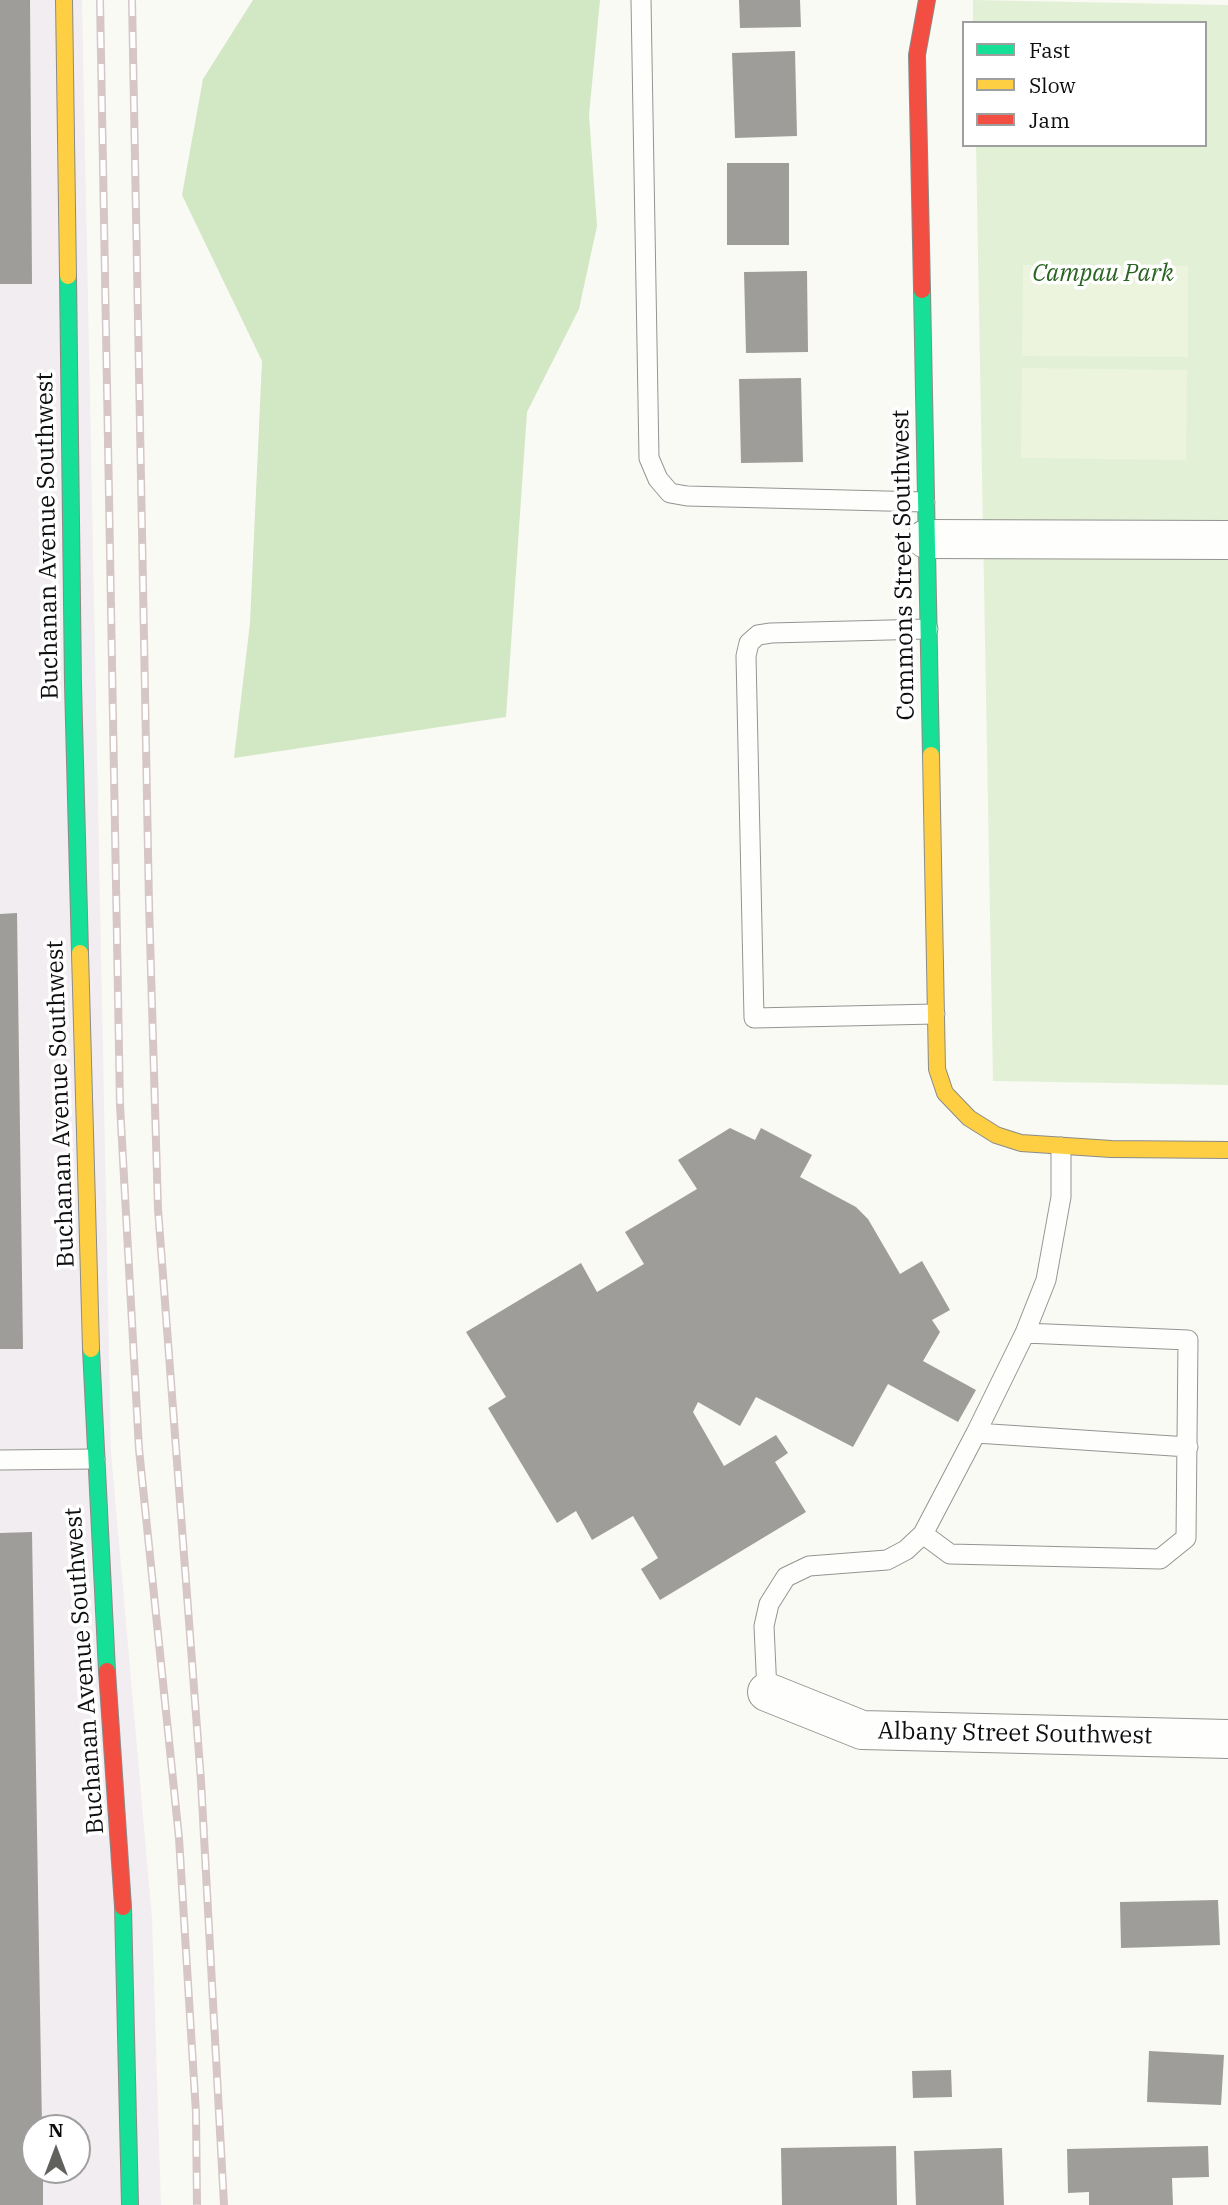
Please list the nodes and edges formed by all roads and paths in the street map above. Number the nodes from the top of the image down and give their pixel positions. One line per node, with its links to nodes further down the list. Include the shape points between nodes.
1 (64, 0): 13 (street, Buchanan Avenue Southwest, via 73,684)
2 (640, 0): 4 (lane, via 649,458 658,479 670,493 687,496)
3 (927, 0): 4 (street, Commons Street Southwest, via 917,55)
4 (925, 521): 5 (street); 6 (street, Commons Street Southwest)
5 (1228, 540)
6 (928, 629): 7 (street, Commons Street Southwest); 7 (lane, via 758,635 749,643 747,670 754,1018)
7 (935, 1014): 8 (street, Commons Street Southwest, via 937,1069 945,1093 996,1135)
8 (1061, 1147): 9 (street, Commons Street Southwest); 10 (lane, via 1061,1197 1046,1280)
9 (1228, 1150)
10 (1024, 1334): 11 (lane); 12 (lane, via 1188,1340)
11 (976, 1433): 12 (lane); 15 (lane)
12 (1188, 1447): 15 (lane, via 1186,1538 1160,1559 950,1554)
13 (95, 1459): 14 (lane); 18 (street, Buchanan Avenue Southwest, via 122,1882)
14 (0, 1460)
15 (923, 1534): 16 (lane, via 887,1560 809,1566 786,1577 769,1604 764,1626)
16 (767, 1692): 17 (street, Albany Street Southwest, via 862,1730)
17 (1228, 1739)
18 (130, 2205)

